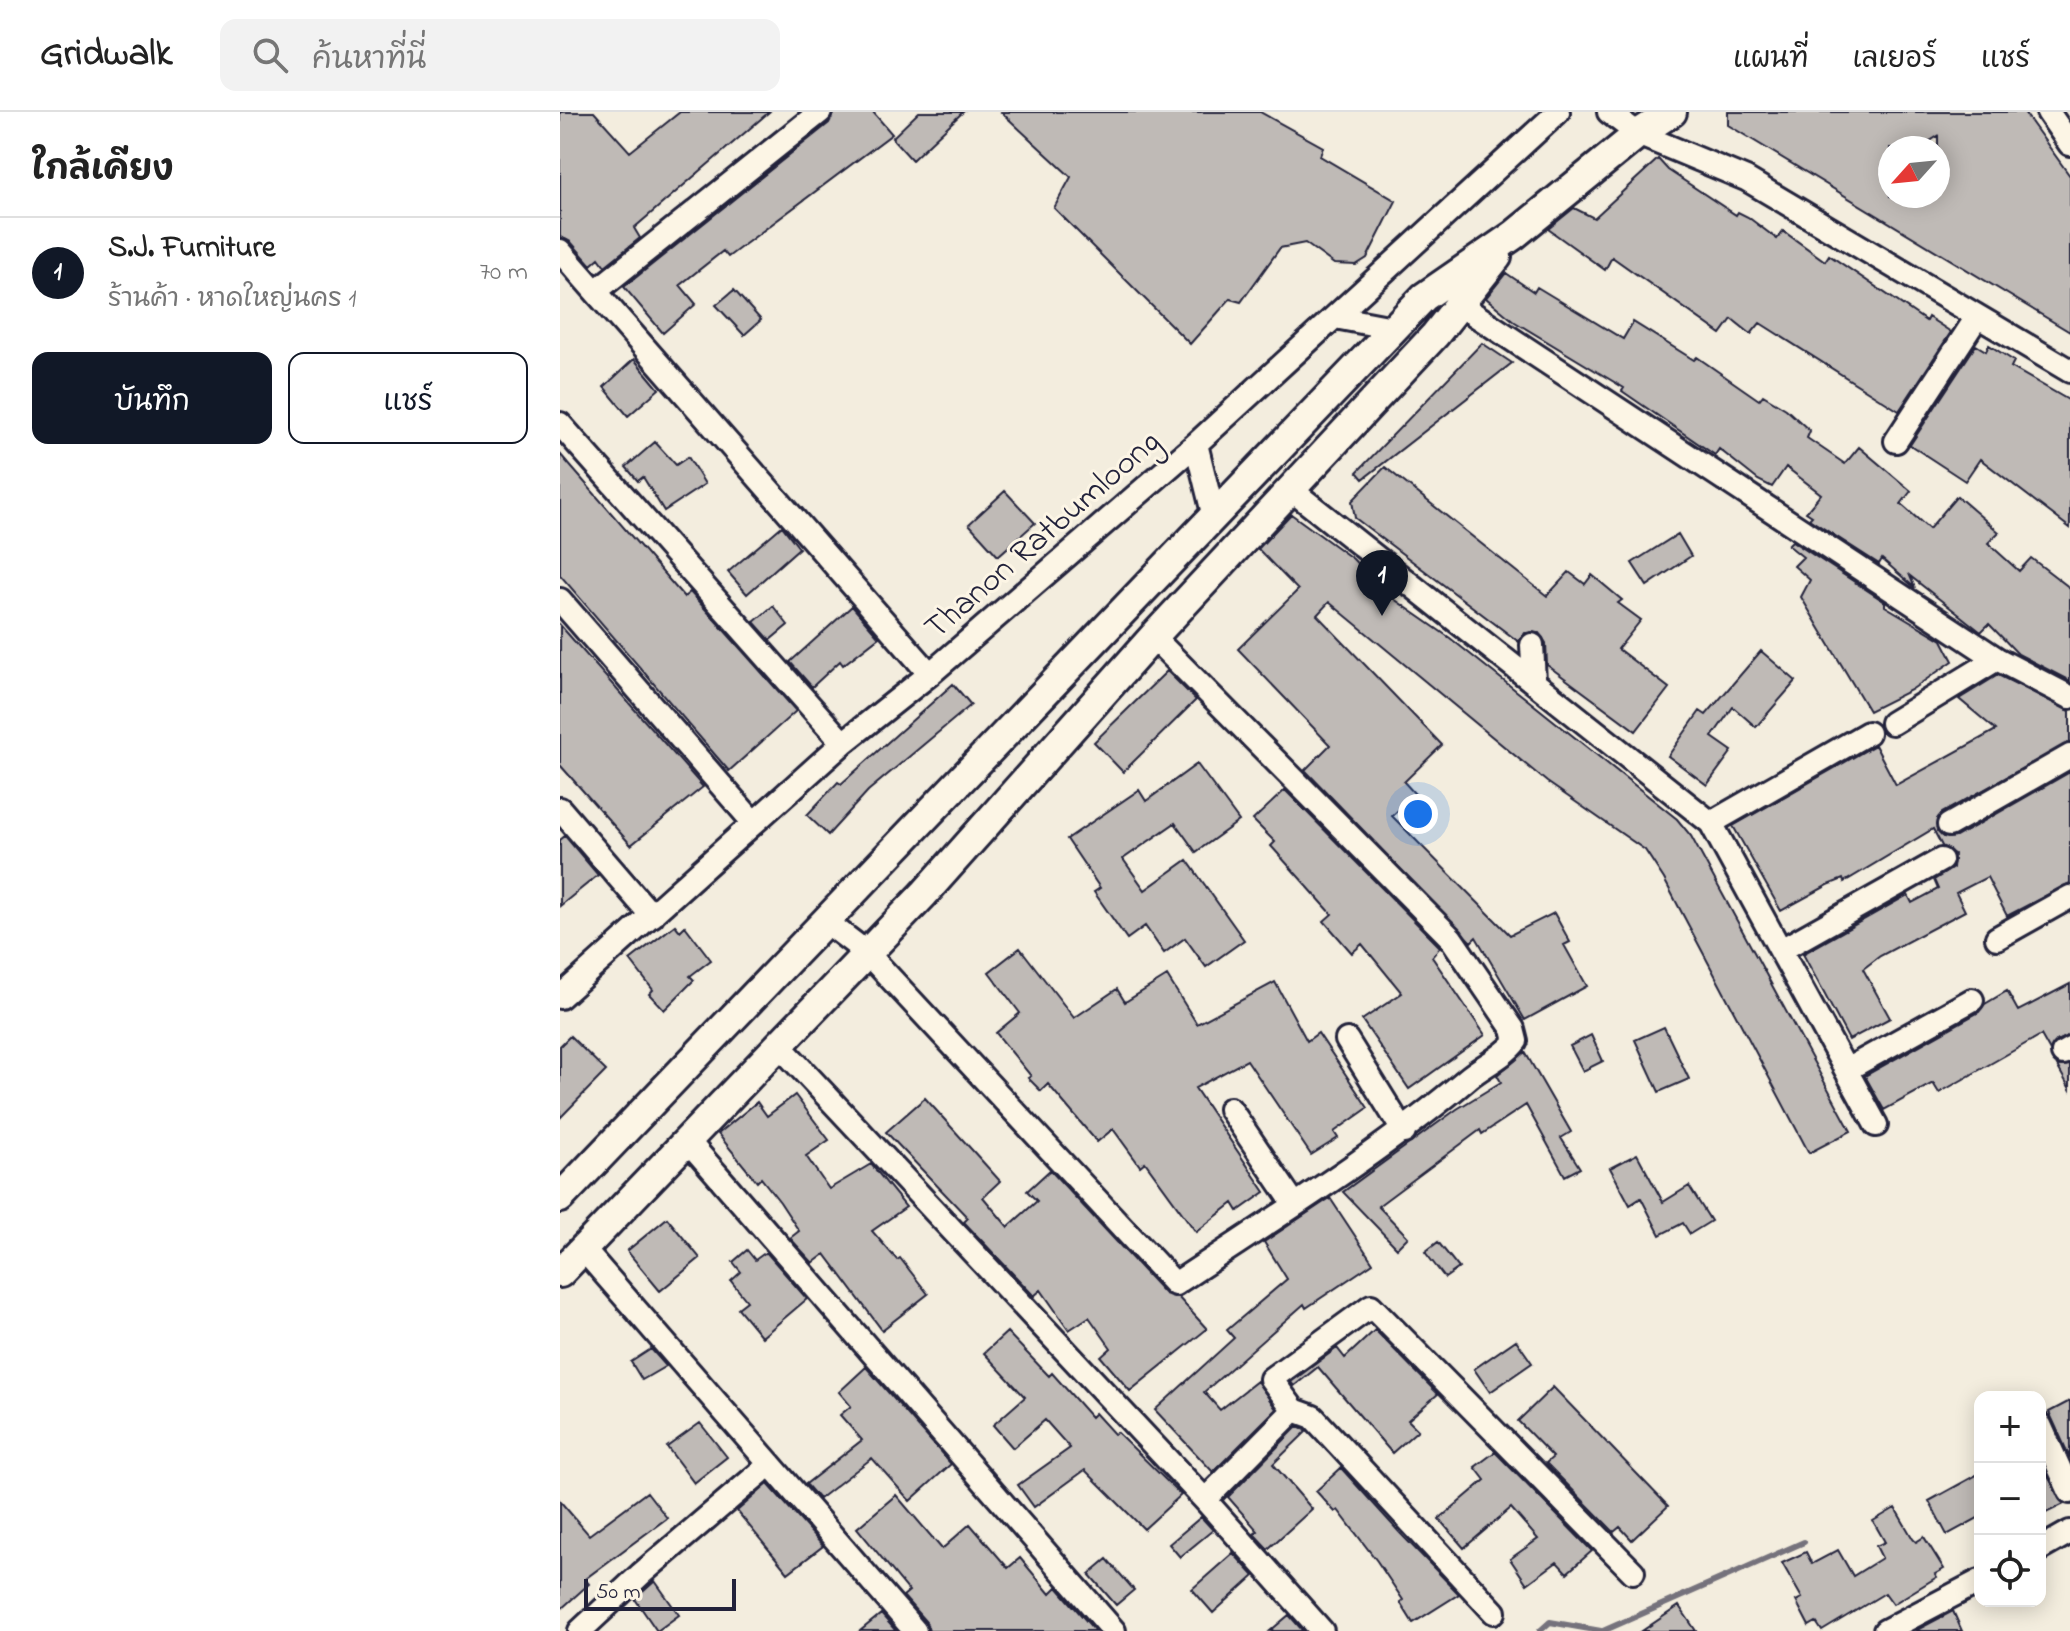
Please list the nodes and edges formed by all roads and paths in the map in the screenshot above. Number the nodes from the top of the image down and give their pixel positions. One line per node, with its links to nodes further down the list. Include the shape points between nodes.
1 (820, 112): 10 (street)
2 (1558, 112): 12 (street, Thanon Ratbumloong)
3 (1609, 112): 6 (street)
4 (1672, 112): 6 (main road)
5 (2048, 112): 7 (street)
6 (1638, 134): 8 (main road); 13 (street, via 1746,179)
7 (2070, 144)
8 (1514, 235): 11 (main road); 14 (main road, via 1424,297)
9 (560, 251): 10 (street)
10 (596, 291): 25 (street)
11 (1460, 305): 19 (main road); 24 (street)
12 (1335, 317): 14 (street); 18 (street, Thanon Ratbumloong)
13 (1977, 317): 15 (street); 17 (street)
14 (1393, 328): 20 (main road)
15 (2070, 371)
16 (560, 424): 30 (street)
17 (1896, 441)
18 (1196, 444): 20 (street); 25 (street, Thanon Ratbumloong)
19 (1289, 488): 22 (main road); 26 (street)
20 (1213, 513): 39 (main road)
21 (560, 600): 33 (street)
22 (1153, 637): 42 (main road); 50 (street, via 1451,938 1513,1029 1512,1047)
23 (1532, 645): 26 (street)
24 (1997, 659): 27 (street); 28 (street)
25 (930, 674): 30 (street, Thanon Ratbumloong)
26 (1534, 681): 34 (street)
27 (2070, 697)
28 (1892, 723)
29 (1868, 733): 34 (street)
30 (843, 743): 33 (street, Thanon Ratbumloong)
31 (2070, 756): 35 (street)
32 (560, 809): 38 (street)
33 (753, 822): 38 (street, Thanon Ratbumloong)
34 (1711, 823): 41 (street)
35 (1949, 825)
36 (1941, 860): 41 (street)
37 (2070, 897): 40 (street)
38 (652, 916): 43 (street, Thanon Ratbumloong)
39 (825, 921): 42 (street); 52 (main road)
40 (1997, 938)
41 (1781, 950): 47 (street)
42 (867, 953): 46 (main road); 53 (street, via 1175,1284)
43 (560, 997)
44 (1972, 1000): 47 (street)
45 (1347, 1040): 50 (street)
46 (779, 1045): 51 (main road); 60 (street)
47 (1846, 1070): 49 (street)
48 (1230, 1109): 53 (street)
49 (1876, 1125)
50 (1404, 1132): 53 (street)
51 (687, 1140): 54 (main road); 68 (street)
52 (560, 1198)
53 (1295, 1205)
54 (583, 1249): 55 (main road); 58 (street)
55 (560, 1273)
56 (1294, 1410): 60 (street); 63 (street, via 1271,1379 1371,1306); 65 (street, via 1313,1417)
57 (2046, 1438): 59 (street)
58 (770, 1464): 66 (street); 67 (street)
59 (2070, 1492)
60 (1205, 1500): 69 (street)
61 (2070, 1532): 62 (street)
62 (2046, 1546)
63 (1633, 1572)
64 (1974, 1584): 70 (street)
65 (1494, 1612)
66 (580, 1631)
67 (915, 1631)
68 (1114, 1631)
69 (1322, 1631)
70 (1885, 1631)

